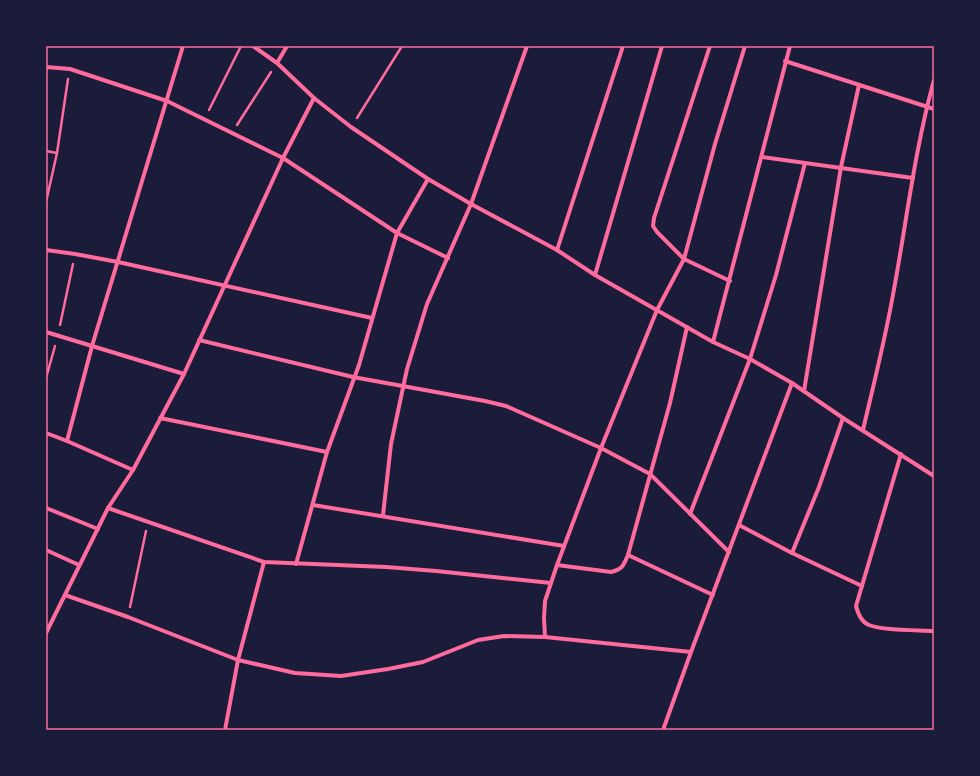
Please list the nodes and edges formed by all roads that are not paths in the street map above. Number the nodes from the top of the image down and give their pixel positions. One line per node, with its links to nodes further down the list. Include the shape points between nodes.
1 (183, 46): 16 (street)
2 (252, 46): 11 (street)
3 (287, 46): 11 (street)
4 (527, 46): 25 (street)
5 (623, 46): 28 (street)
6 (662, 46): 32 (street)
7 (710, 46): 30 (street, via 653,226)
8 (745, 46): 30 (street)
9 (790, 46): 10 (street)
10 (785, 61): 14 (street); 19 (street)
11 (277, 63): 15 (street)
12 (46, 67): 16 (street, via 70,69)
13 (934, 80): 17 (street)
14 (859, 85): 17 (street); 22 (street)
15 (314, 98): 20 (street); 24 (street, via 351,127)
16 (167, 102): 20 (street); 31 (street)
17 (927, 106): 18 (street); 23 (street)
18 (934, 109)
19 (762, 157): 21 (street); 33 (street)
20 (283, 158): 26 (street); 34 (street)
21 (805, 163): 22 (street); 42 (street, via 776,275)
22 (841, 167): 23 (street); 47 (street)
23 (913, 178): 50 (street, via 892,302)
24 (428, 179): 25 (street); 26 (street)
25 (471, 204): 28 (street); 29 (street)
26 (397, 233): 29 (street); 36 (street)
27 (46, 250): 31 (street)
28 (557, 250): 32 (street)
29 (448, 258): 46 (street, via 427,304)
30 (684, 259): 33 (street); 35 (street)
31 (118, 262): 34 (street); 41 (street)
32 (595, 275): 35 (street)
33 (730, 281): 40 (street)
34 (225, 284): 36 (street); 39 (street)
35 (657, 310): 37 (street); 53 (street)
36 (372, 318): 44 (street)
37 (687, 327): 40 (street); 57 (street, via 670,403)
38 (46, 332): 41 (street)
39 (199, 340): 43 (street); 44 (street)
40 (713, 342): 42 (street)
41 (92, 346): 43 (street); 52 (street)
42 (750, 359): 45 (street); 62 (street)
43 (184, 374): 48 (street)
44 (353, 377): 46 (street); 54 (street)
45 (792, 383): 47 (street); 64 (street)
46 (403, 386): 53 (street, via 506,406); 63 (street, via 391,444)
47 (804, 391): 49 (street)
48 (160, 418): 54 (street); 56 (street)
49 (843, 418): 50 (street); 69 (street)
50 (863, 430): 55 (street)
51 (46, 433): 52 (street)
52 (67, 441): 56 (street)
53 (601, 448): 57 (street); 66 (street)
54 (327, 452): 59 (street)
55 (901, 454): 58 (street); 76 (street)
56 (133, 470): 61 (street)
57 (650, 474): 62 (street); 70 (street)
58 (934, 476)
59 (313, 505): 63 (street); 72 (street)
60 (46, 508): 65 (street)
61 (108, 508): 65 (street); 71 (street)
62 (690, 514): 68 (street)
63 (383, 515): 66 (street)
64 (739, 525): 68 (street); 69 (street)
65 (98, 529): 74 (street)
66 (564, 546): 73 (street)
67 (46, 550): 74 (street)
68 (729, 552): 78 (street)
69 (792, 553): 76 (street)
70 (628, 555): 73 (street, via 623,567 611,572); 78 (street)
71 (264, 562): 72 (street); 83 (street)
72 (296, 564): 75 (street, via 386,567)
73 (557, 565): 75 (street)
74 (79, 566): 77 (street)
75 (552, 583): 81 (street, via 545,601)
76 (862, 586): 79 (street, via 856,606 858,616 868,625)
77 (65, 595): 80 (street); 83 (street)
78 (713, 595): 82 (street)
79 (934, 631)
80 (46, 633)
81 (545, 637): 82 (street); 83 (street, via 504,636 478,640 423,662 341,676 295,673)
82 (691, 652): 85 (street)
83 (238, 660): 84 (street)
84 (225, 730)
85 (663, 730)

